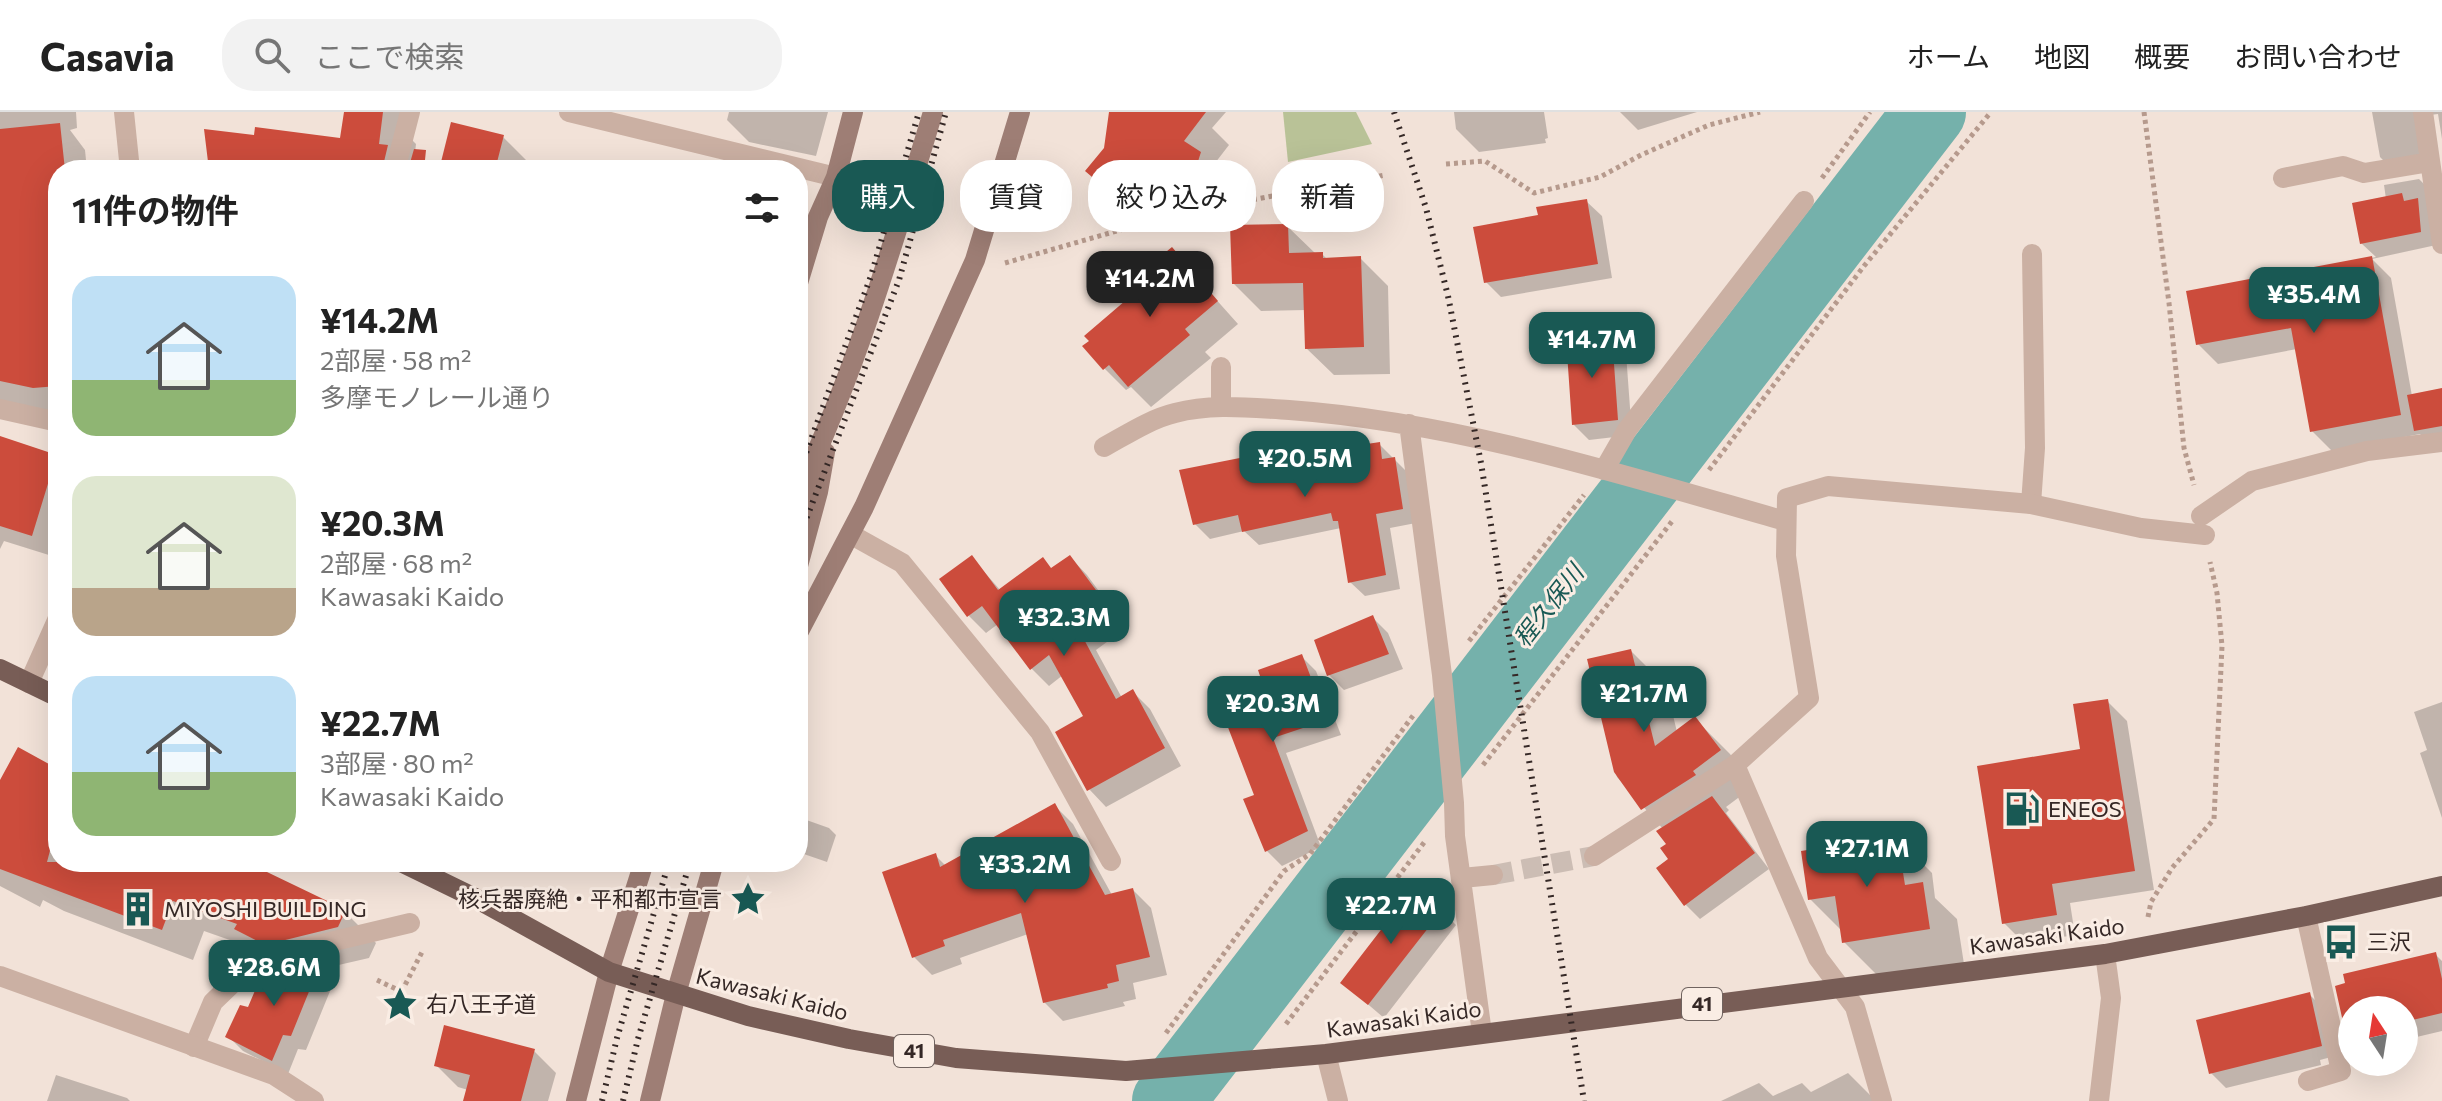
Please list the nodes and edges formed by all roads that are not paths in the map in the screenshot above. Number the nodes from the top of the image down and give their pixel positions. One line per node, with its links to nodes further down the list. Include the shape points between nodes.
1 (124, 112): 8 (street)
2 (410, 112): 9 (street)
3 (569, 112): 10 (street)
4 (853, 112): 11 (main road)
5 (933, 112): 26 (main road)
6 (1020, 112): 34 (main road, via 975,260)
7 (2423, 112): 12 (street)
8 (129, 160)
9 (398, 160)
10 (766, 160)
11 (840, 160)
12 (2430, 162): 15 (street, via 2364,173 2343,166); 18 (street)
13 (808, 170): 14 (street)
14 (832, 176)
15 (2283, 178)
16 (832, 186): 19 (main road)
17 (1804, 201): 29 (street, via 1627,430)
18 (2442, 244)
19 (808, 250)
20 (2032, 254): 31 (street)
21 (1221, 367): 22 (street)
22 (1221, 405): 25 (street); 28 (street, via 1155,419)
23 (0, 409): 24 (street)
24 (48, 420)
25 (1409, 424): 29 (street); 47 (street)
26 (829, 428): 30 (main road); 33 (main road)
27 (2442, 442): 31 (street, via 2367,451 2252,481 2203,525 2141,528)
28 (1104, 447)
29 (1604, 470): 32 (street)
30 (808, 472)
31 (2031, 504): 32 (street, via 1828,486 1787,498)
32 (1785, 521): 40 (street, via 1809,698)
33 (808, 529)
34 (850, 534): 35 (main road); 42 (street, via 902,563 1040,732)
35 (808, 614)
36 (48, 640): 38 (street)
37 (0, 669): 38 (main road)
38 (29, 683): 39 (main road)
39 (48, 692)
40 (1735, 765): 41 (street); 54 (street, via 1818,958)
41 (1594, 856)
42 (1111, 861)
43 (422, 872): 52 (main road, Kawasaki Kaido / 41)
44 (641, 872): 52 (main road)
45 (711, 872): 55 (main road)
46 (1493, 875): 47 (street)
47 (1462, 878): 56 (street)
48 (2442, 886): 49 (main road, Kawasaki Kaido / 41)
49 (2306, 916): 51 (main road, Kawasaki Kaido / 41); 59 (street, via 2341,1071)
50 (410, 923): 57 (street, via 271,956 213,1002)
51 (2105, 954): 54 (main road, Kawasaki Kaido / 41); 65 (street, via 2111,998)
52 (609, 972): 55 (main road, Kawasaki Kaido / 41); 61 (main road)
53 (0, 976): 57 (street)
54 (1841, 987): 56 (main road, Kawasaki Kaido / 41); 64 (street, via 1855,1007)
55 (676, 994): 58 (main road, Kawasaki Kaido / 41, via 849,1039 1056,1068 1126,1071); 62 (main road)
56 (1482, 1033): 58 (main road, Kawasaki Kaido / 41)
57 (194, 1047): 60 (street, via 274,1075)
58 (1326, 1054): 63 (street)
59 (2308, 1081)
60 (314, 1101)
61 (576, 1101)
62 (650, 1101)
63 (1338, 1101)
64 (1882, 1101)
65 (2099, 1101)

